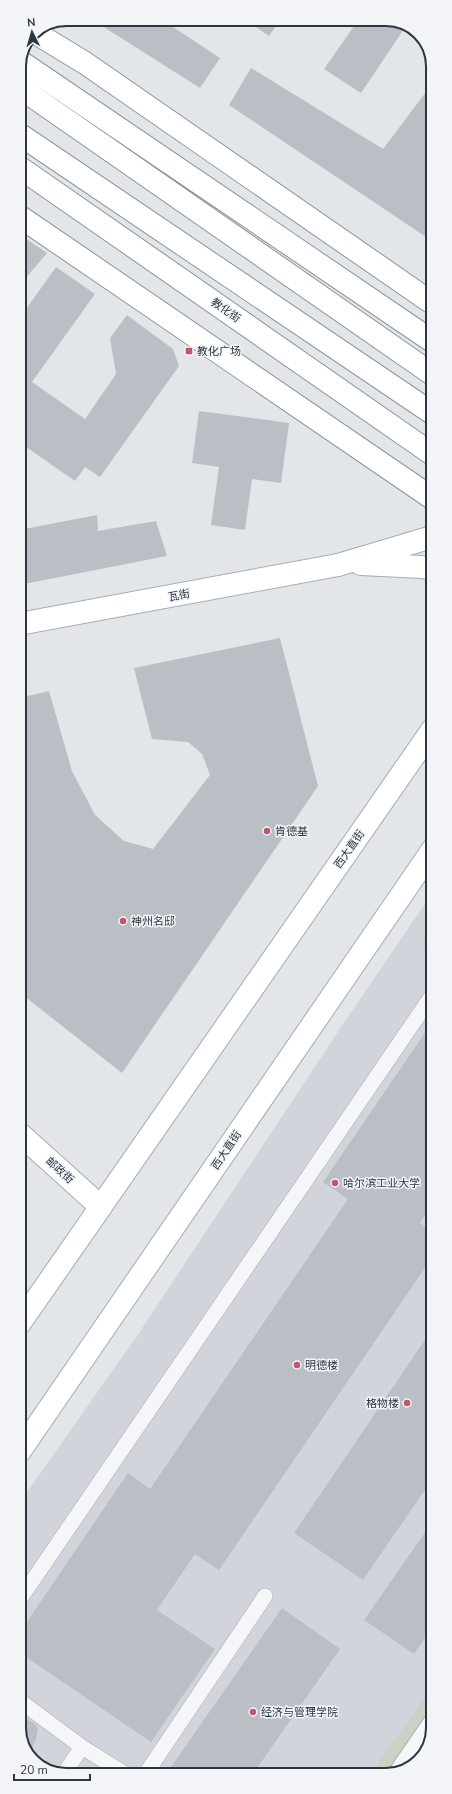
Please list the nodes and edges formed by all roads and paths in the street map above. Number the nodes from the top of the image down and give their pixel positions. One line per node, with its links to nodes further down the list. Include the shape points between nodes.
1 (52, 43): 7 (main road, via 85,63)
2 (26, 65): 8 (main road)
3 (26, 92): 9 (main road)
4 (26, 139): 10 (main road)
5 (26, 172): 11 (main road, 教化街)
6 (26, 221): 12 (main road)
7 (426, 299)
8 (426, 338)
9 (426, 370)
10 (426, 410)
11 (426, 450)
12 (426, 494)
13 (426, 539): 14 (main road)
14 (338, 565): 15 (main road, via 399,565); 16 (main road, 瓦街)
15 (426, 568)
16 (26, 623)
17 (426, 739): 21 (main road, 西大直街)
18 (426, 858): 23 (main road, 西大直街)
19 (426, 1004): 24 (lane)
20 (26, 1139): 21 (main road, 邮政街)
21 (101, 1206): 22 (main road, 西大直街)
22 (26, 1314)
23 (26, 1442)
24 (26, 1590)
25 (265, 1596): 32 (lane)
26 (26, 1705): 28 (lane)
27 (425, 1737): 29 (street)
28 (82, 1746): 30 (lane); 31 (lane)
29 (408, 1761)
30 (68, 1768)
31 (117, 1768)
32 (149, 1768)

